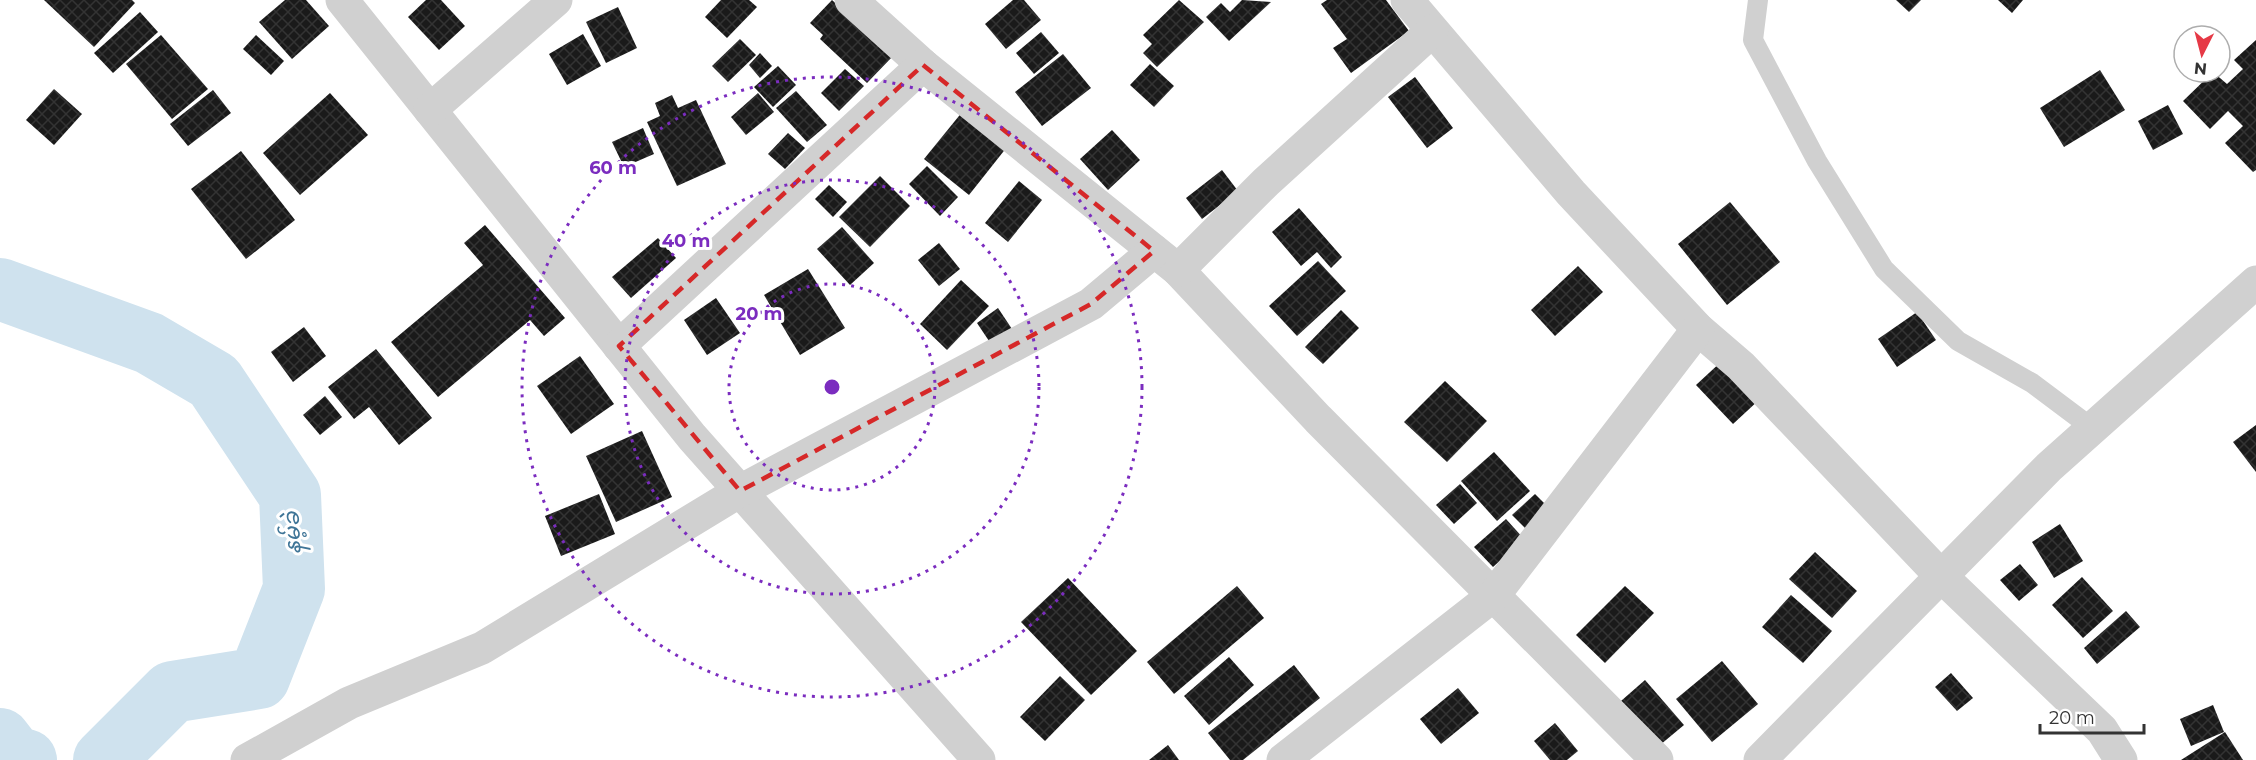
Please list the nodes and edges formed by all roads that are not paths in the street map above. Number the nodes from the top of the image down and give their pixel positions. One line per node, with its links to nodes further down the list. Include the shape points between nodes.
1 (342, 0): 8 (street)
2 (556, 0): 8 (street)
3 (851, 0): 7 (street)
4 (1407, 0): 6 (street)
5 (1758, 0): 13 (lane, via 1753,40 1817,161 1884,269 1959,341 2032,383)
6 (1432, 31): 9 (street, via 1266,182); 11 (street, via 1571,193)
7 (923, 65): 9 (street); 12 (street)
8 (430, 110): 12 (street)
9 (1166, 261): 14 (street); 16 (street)
10 (2256, 282): 13 (street)
11 (1698, 329): 15 (street, via 1741,366); 16 (street)
12 (619, 346): 14 (street)
13 (2092, 428): 15 (street)
14 (740, 491): 17 (street, via 482,648 349,703); 18 (street)
15 (1940, 575): 21 (street); 22 (street, via 2102,730)
16 (1494, 595): 19 (street); 20 (street)
17 (247, 760)
18 (979, 760)
19 (1283, 760)
20 (1657, 760)
21 (1760, 760)
22 (2121, 760)

